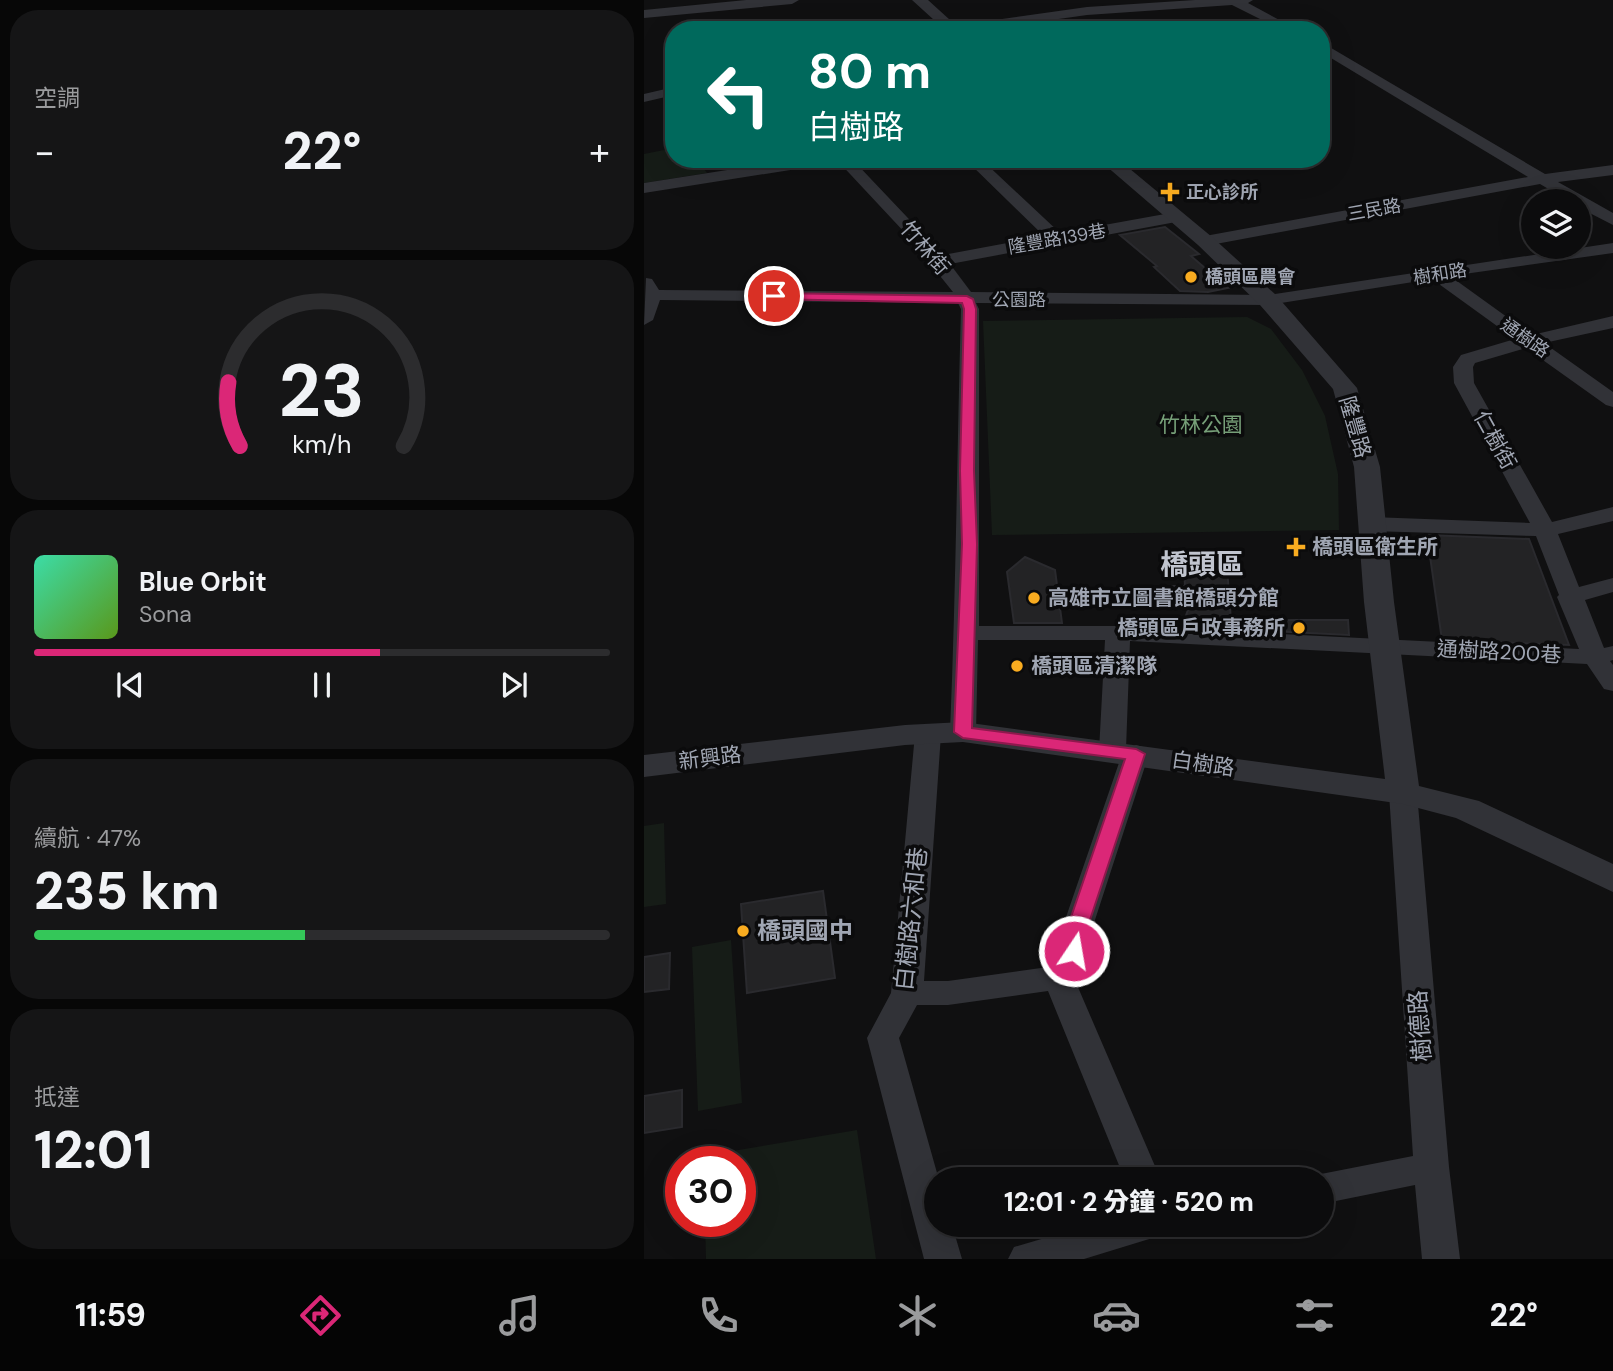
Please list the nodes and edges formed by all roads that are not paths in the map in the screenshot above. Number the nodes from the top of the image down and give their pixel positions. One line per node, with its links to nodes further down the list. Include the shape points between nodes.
1 (792, 0): 4 (street)
2 (919, 0): 5 (street)
3 (1238, 1): 6 (street, via 1087,11); 7 (street)
4 (644, 14)
5 (943, 21)
6 (1016, 21)
7 (1275, 21)
8 (1330, 51): 16 (street)
9 (665, 93): 10 (street)
10 (644, 98)
11 (771, 168): 17 (street)
12 (851, 168): 23 (street, 竹林街)
13 (981, 168): 20 (street)
14 (1118, 168): 18 (street, 隆豐路)
15 (1613, 170): 16 (street, 三民路)
16 (1543, 179): 19 (street); 21 (street, 三民路)
17 (644, 188)
18 (1176, 217): 20 (street, 隆豐路139巷); 21 (street, 隆豐路)
19 (1613, 220)
20 (1057, 240): 23 (street, 隆豐路139巷)
21 (1205, 241): 27 (street, 隆豐路)
22 (1613, 248): 24 (street, 樹和路)
23 (938, 261): 26 (street, 竹林街)
24 (1437, 275): 27 (street, 樹和路); 30 (street, 通樹路)
25 (647, 289): 26 (street, 公園路); 28 (street)
26 (967, 299): 27 (street, 公園路); 37 (street)
27 (1268, 300): 33 (street, 隆豐路, via 1345,388 1367,467)
28 (644, 320)
29 (1613, 322): 30 (street, 仁樹街)
30 (1529, 341): 31 (street, 通樹路); 34 (street, 仁樹街, via 1468,359 1464,383)
31 (1612, 400)
32 (1613, 514): 34 (street)
33 (1371, 524): 34 (street); 39 (street, 隆豐路)
34 (1545, 530): 36 (street, 仁樹街)
35 (1613, 585): 36 (street)
36 (1569, 597): 40 (street, 仁樹街)
37 (967, 633): 38 (street, 通樹路200巷); 42 (street)
38 (1118, 633): 39 (street, 通樹路200巷); 45 (street)
39 (1384, 645): 40 (street, 通樹路200巷); 47 (street, 隆豐路)
40 (1604, 655): 41 (street, 仁樹街)
41 (1613, 683)
42 (963, 732): 43 (street, 白樹路); 45 (street, 白樹路)
43 (928, 734): 44 (street, 白樹路); 50 (street, 白樹路六和巷)
44 (777, 750): 46 (street, 新興路)
45 (1124, 753): 47 (street, 白樹路); 49 (street, via 1074,951)
46 (644, 766)
47 (1403, 793): 48 (street, 白樹路, via 1467,810); 52 (street, 樹德路)
48 (1613, 879)
49 (1058, 978): 50 (street, via 948,993); 51 (street)
50 (907, 993): 55 (street, 白樹路六和巷, via 883,1038)
51 (1138, 1167)
52 (1431, 1167): 53 (street); 57 (street, 樹德路)
53 (1334, 1186)
54 (1104, 1237): 56 (street)
55 (943, 1259)
56 (1027, 1259)
57 (1441, 1259)

